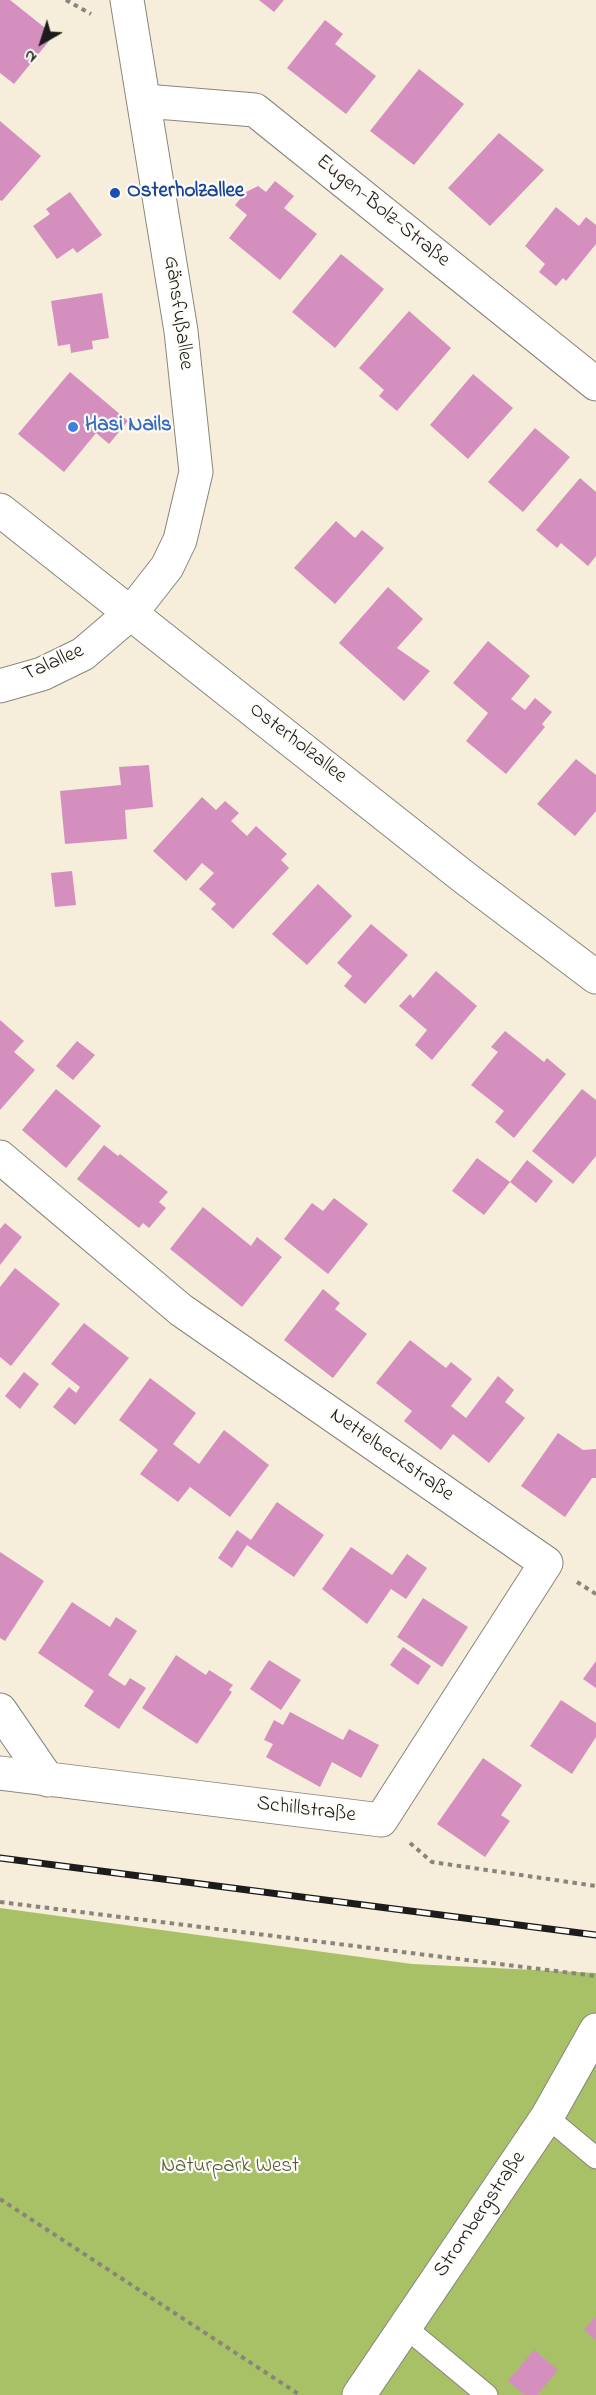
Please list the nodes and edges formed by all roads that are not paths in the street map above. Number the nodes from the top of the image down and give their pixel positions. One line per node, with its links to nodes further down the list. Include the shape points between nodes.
1 (127, 0): 2 (street, Gänsfußallee)
2 (145, 101): 3 (street, Eugen-Bolz-Straße, via 255,110); 5 (street, Gänsfußallee, via 181,331 196,472 180,540 167,567)
3 (596, 384)
4 (0, 510): 5 (street, Osterholzallee)
5 (131, 613): 6 (street, Talallee, via 84,654 42,674); 7 (street, Osterholzallee)
6 (0, 686)
7 (596, 977)
8 (0, 1157): 12 (street, Nettelbeckstraße, via 181,1310 546,1563)
9 (0, 1710): 11 (street)
10 (0, 1773): 11 (street, Schillstraße)
11 (48, 1780): 12 (street, Schillstraße)
12 (381, 1820)
13 (596, 2030): 14 (street, Strombergstraße)
14 (547, 2117): 15 (lane); 16 (street, Strombergstraße)
15 (596, 2158)
16 (405, 2327): 17 (street, Strombergstraße); 18 (lane)
17 (358, 2395)
18 (487, 2395)

